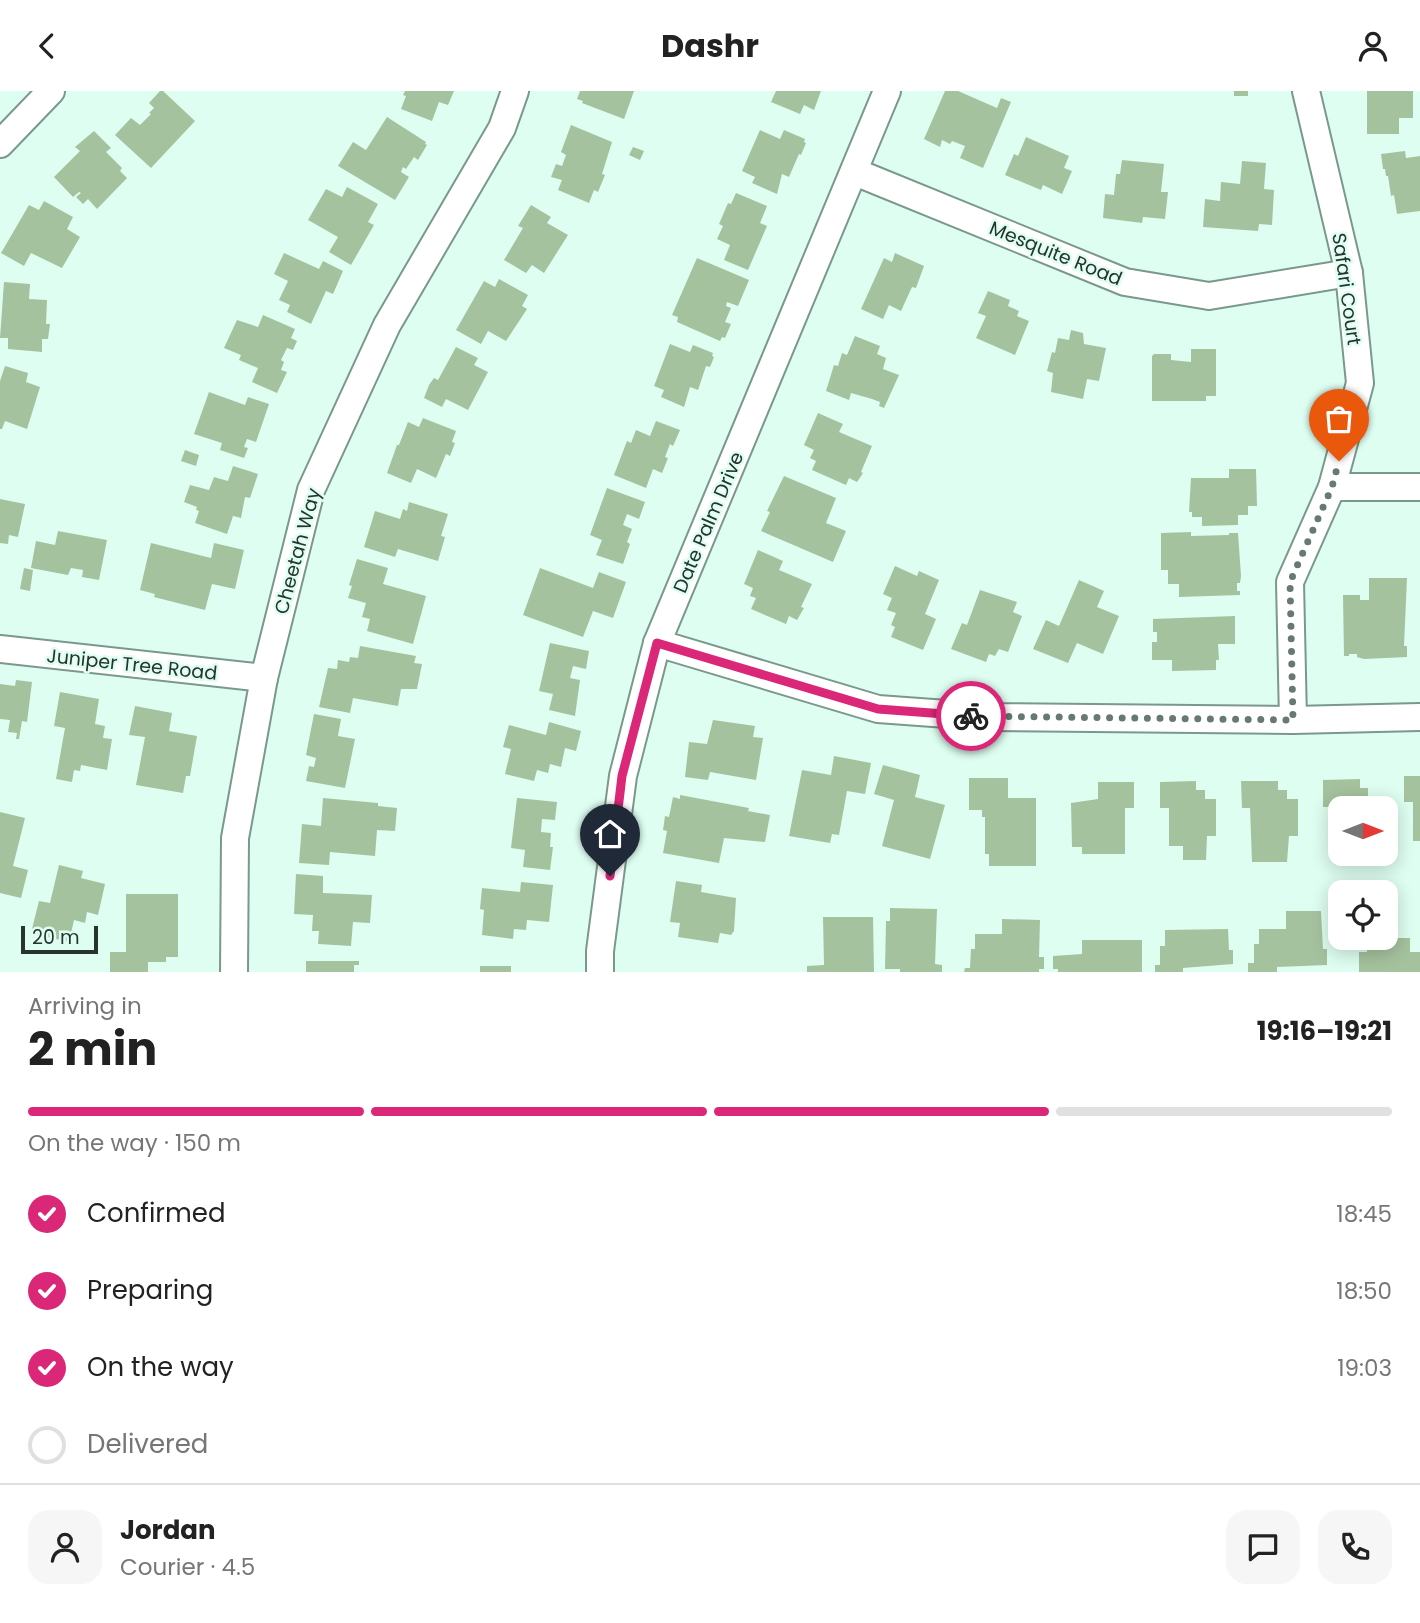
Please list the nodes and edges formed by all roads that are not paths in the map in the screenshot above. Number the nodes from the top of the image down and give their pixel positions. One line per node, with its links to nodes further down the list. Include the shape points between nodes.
1 (51, 91): 5 (street)
2 (515, 91): 12 (street, Cheetah Way, via 502,128 387,325 312,490)
3 (887, 91): 6 (street, Date Palm Drive)
4 (1306, 91): 7 (street, Safari Court)
5 (0, 144)
6 (855, 172): 7 (street, Mesquite Road, via 1125,282 1209,296); 10 (street, Date Palm Drive)
7 (1349, 273): 8 (street, Safari Court, via 1360,383)
8 (1332, 487): 9 (street); 14 (street, Safari Court, via 1290,582)
9 (1420, 487)
10 (657, 643): 14 (street, via 878,709 988,717); 16 (street, Date Palm Drive, via 622,776)
11 (0, 649): 12 (street, Juniper Tree Road)
12 (264, 678): 15 (street, Cheetah Way, via 236,838)
13 (1420, 717): 14 (street)
14 (1293, 720)
15 (234, 972)
16 (600, 972)

